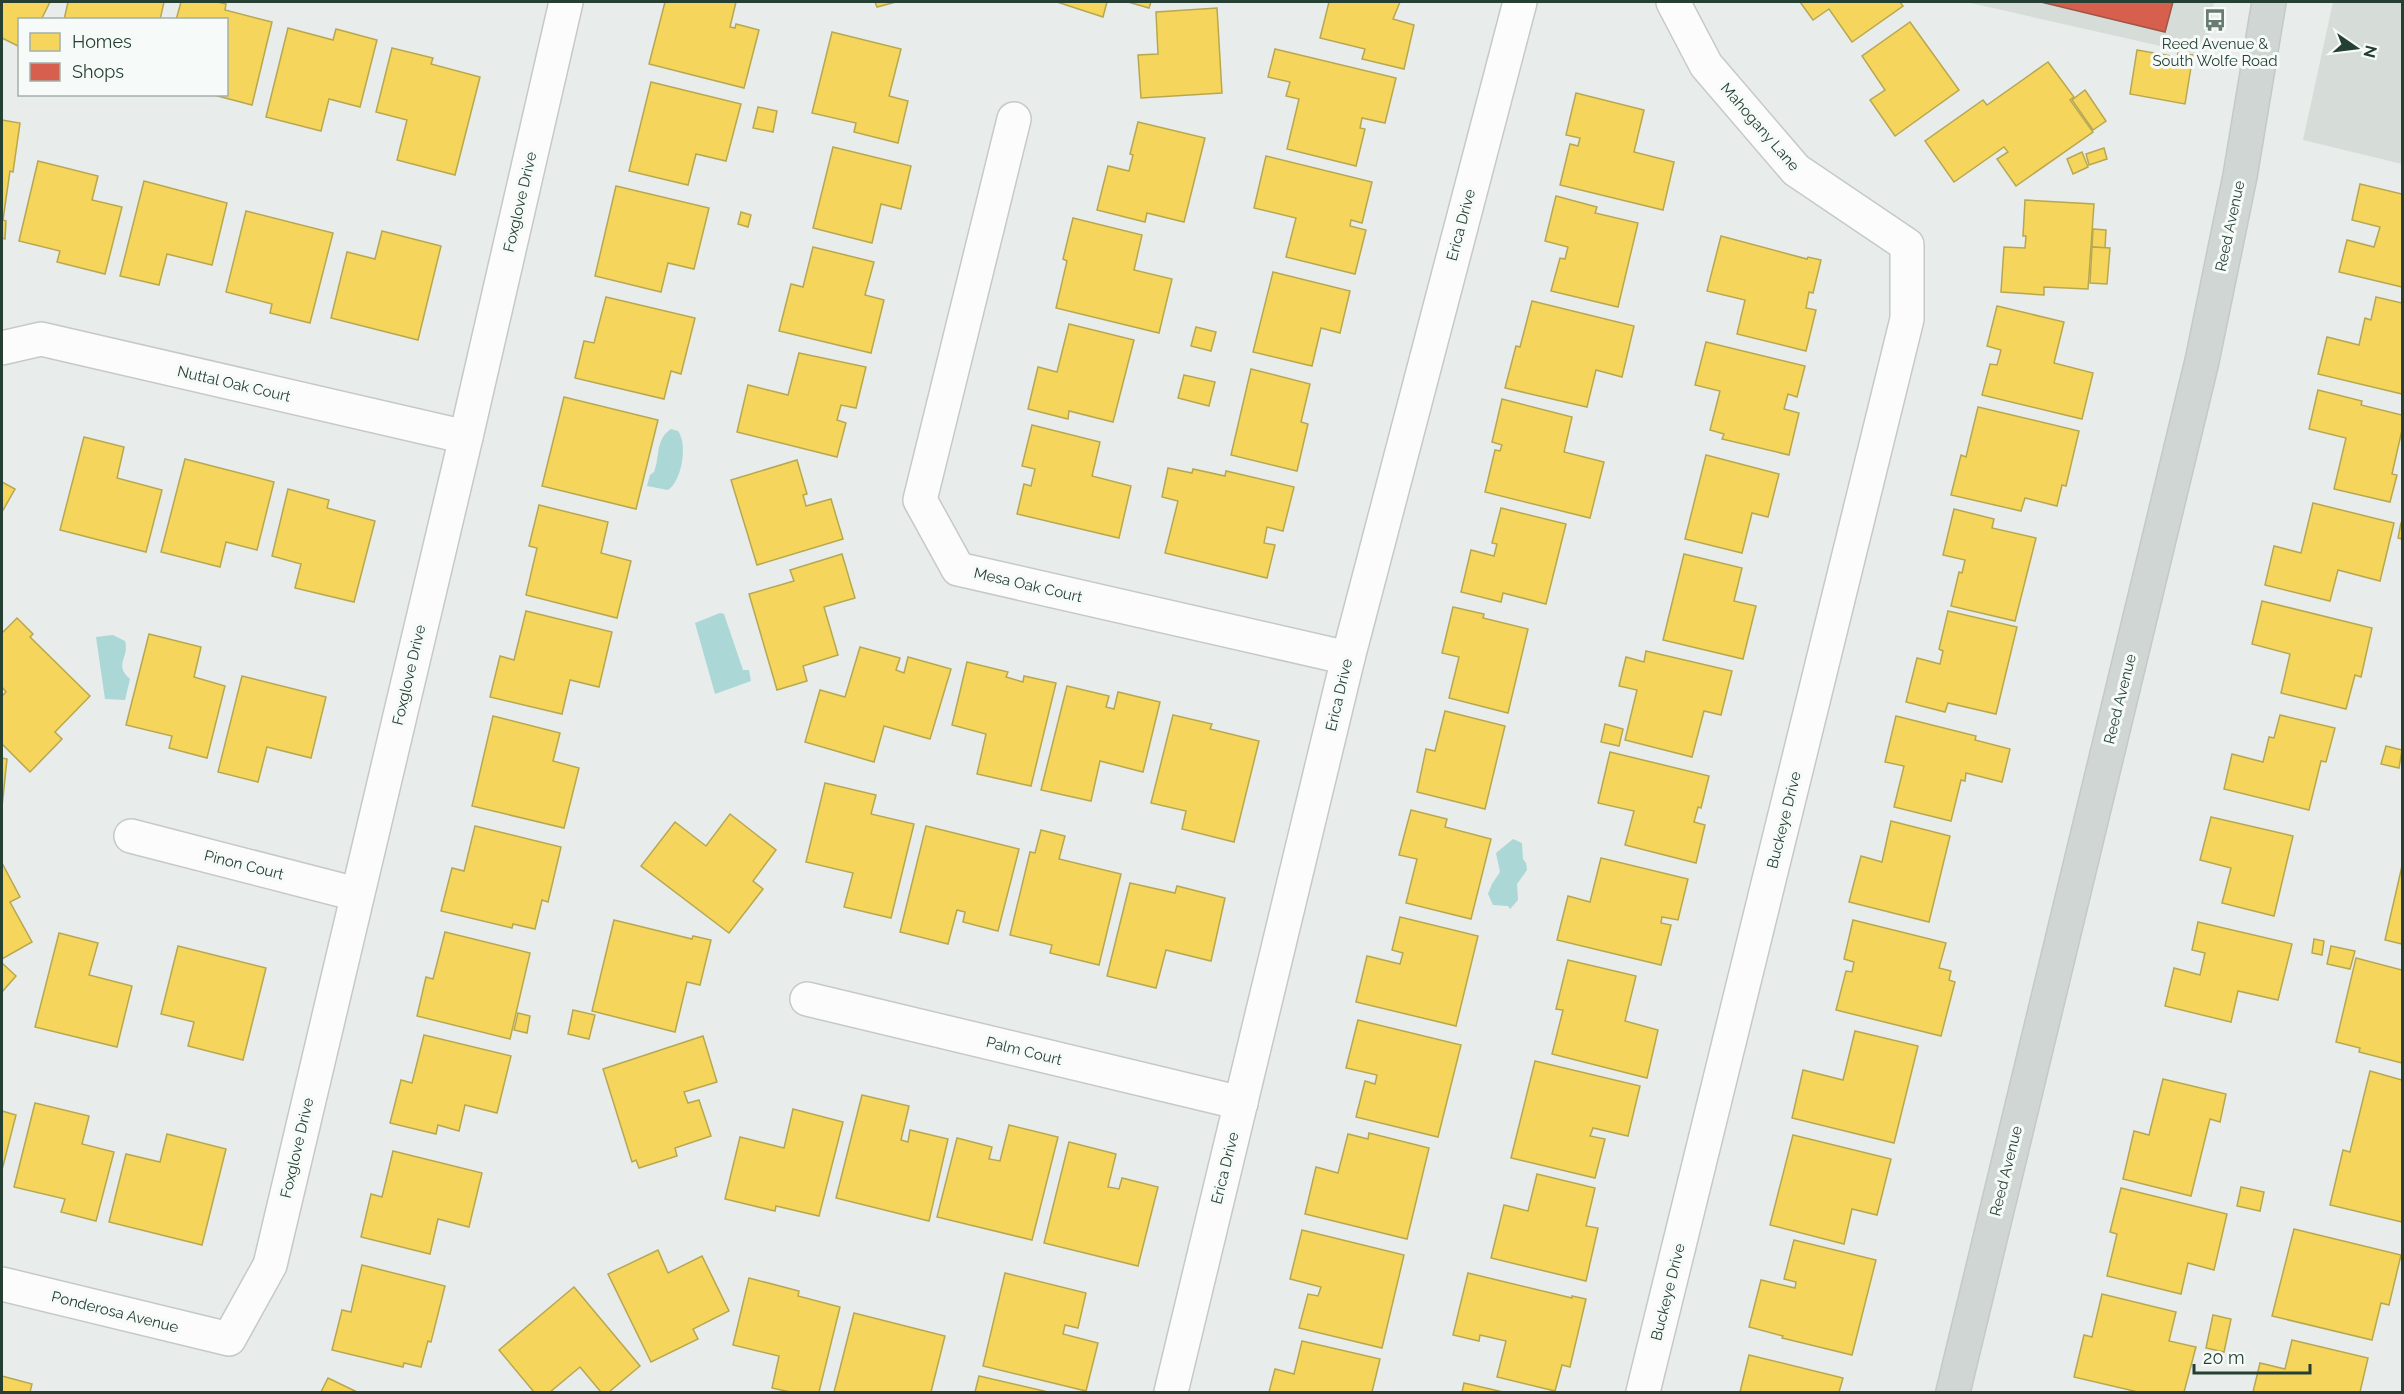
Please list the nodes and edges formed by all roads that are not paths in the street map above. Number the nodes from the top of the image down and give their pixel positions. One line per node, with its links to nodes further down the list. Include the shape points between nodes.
1 (566, 2): 8 (street, Foxglove Drive)
2 (1520, 2): 9 (street, Erica Drive)
3 (1673, 2): 6 (street, Mahogany Lane, via 1706,65 1796,170)
4 (2269, 2): 18 (main road, Reed Avenue, via 2240,176 2202,361)
5 (1014, 119): 9 (street, Mesa Oak Court, via 920,501 958,569)
6 (1907, 245): 17 (street, Buckeye Drive, via 1907,319)
7 (2, 348): 8 (street, Nuttal Oak Court, via 42,339)
8 (466, 437): 11 (street, Foxglove Drive)
9 (1348, 658): 13 (street, Erica Drive)
10 (131, 836): 11 (street, Pinon Court)
11 (356, 894): 15 (street, Foxglove Drive, via 270,1265)
12 (807, 999): 13 (street, Palm Court)
13 (1241, 1103): 16 (street, Erica Drive)
14 (2, 1284): 15 (street, Ponderosa Avenue)
15 (229, 1339)
16 (1171, 1392)
17 (1643, 1392)
18 (1953, 1392)

